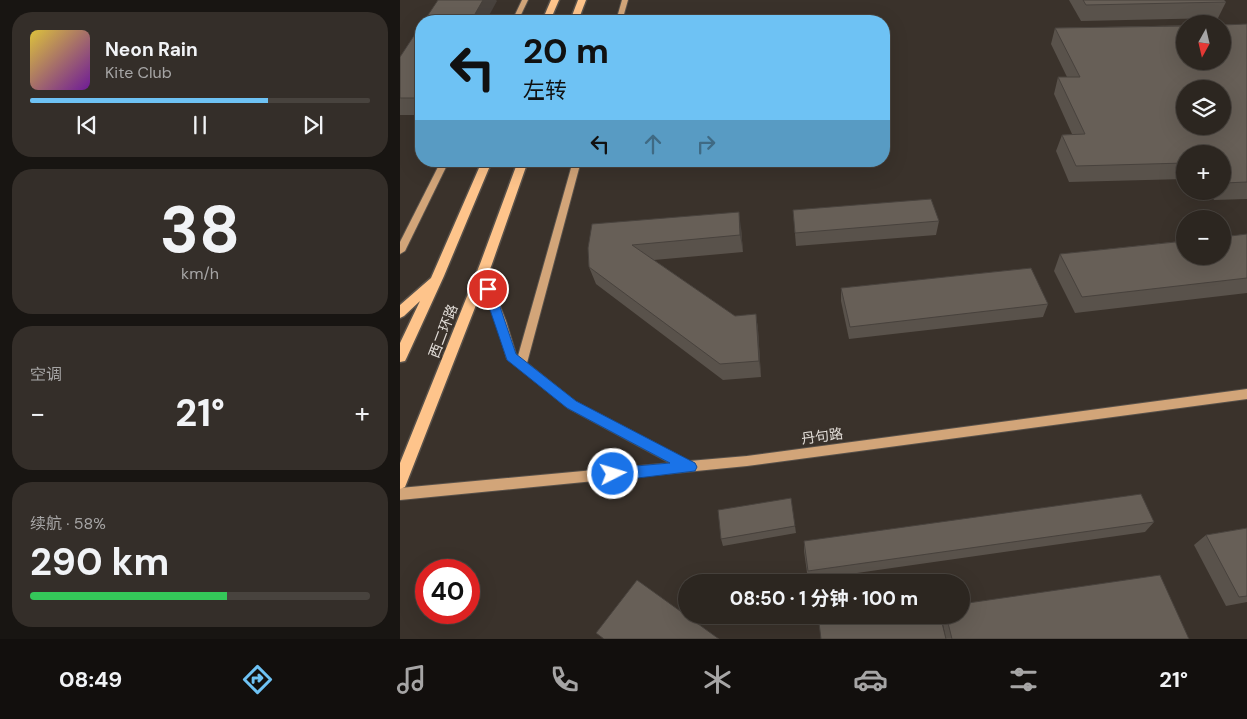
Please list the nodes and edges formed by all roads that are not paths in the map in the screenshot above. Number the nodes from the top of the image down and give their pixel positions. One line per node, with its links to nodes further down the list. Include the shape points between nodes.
1 (525, 0): 5 (street)
2 (555, 0): 6 (main road)
3 (582, 0): 7 (main road)
4 (625, 0): 8 (street)
5 (517, 15)
6 (549, 15)
7 (576, 15)
8 (620, 15)
9 (442, 167): 13 (street)
10 (484, 167): 15 (main road, 西二环路)
11 (521, 167): 14 (main road, 西二环路)
12 (575, 167): 18 (street)
13 (400, 251)
14 (482, 273): 18 (street, via 511,356); 21 (main road, 西二环路)
15 (438, 276): 16 (main road); 17 (main road, 西二环路)
16 (400, 313)
17 (400, 357)
18 (521, 364): 20 (street, via 572,405)
19 (1247, 394): 20 (street, 丹句路)
20 (690, 467): 22 (street, 丹句路)
21 (400, 482)
22 (400, 494)

